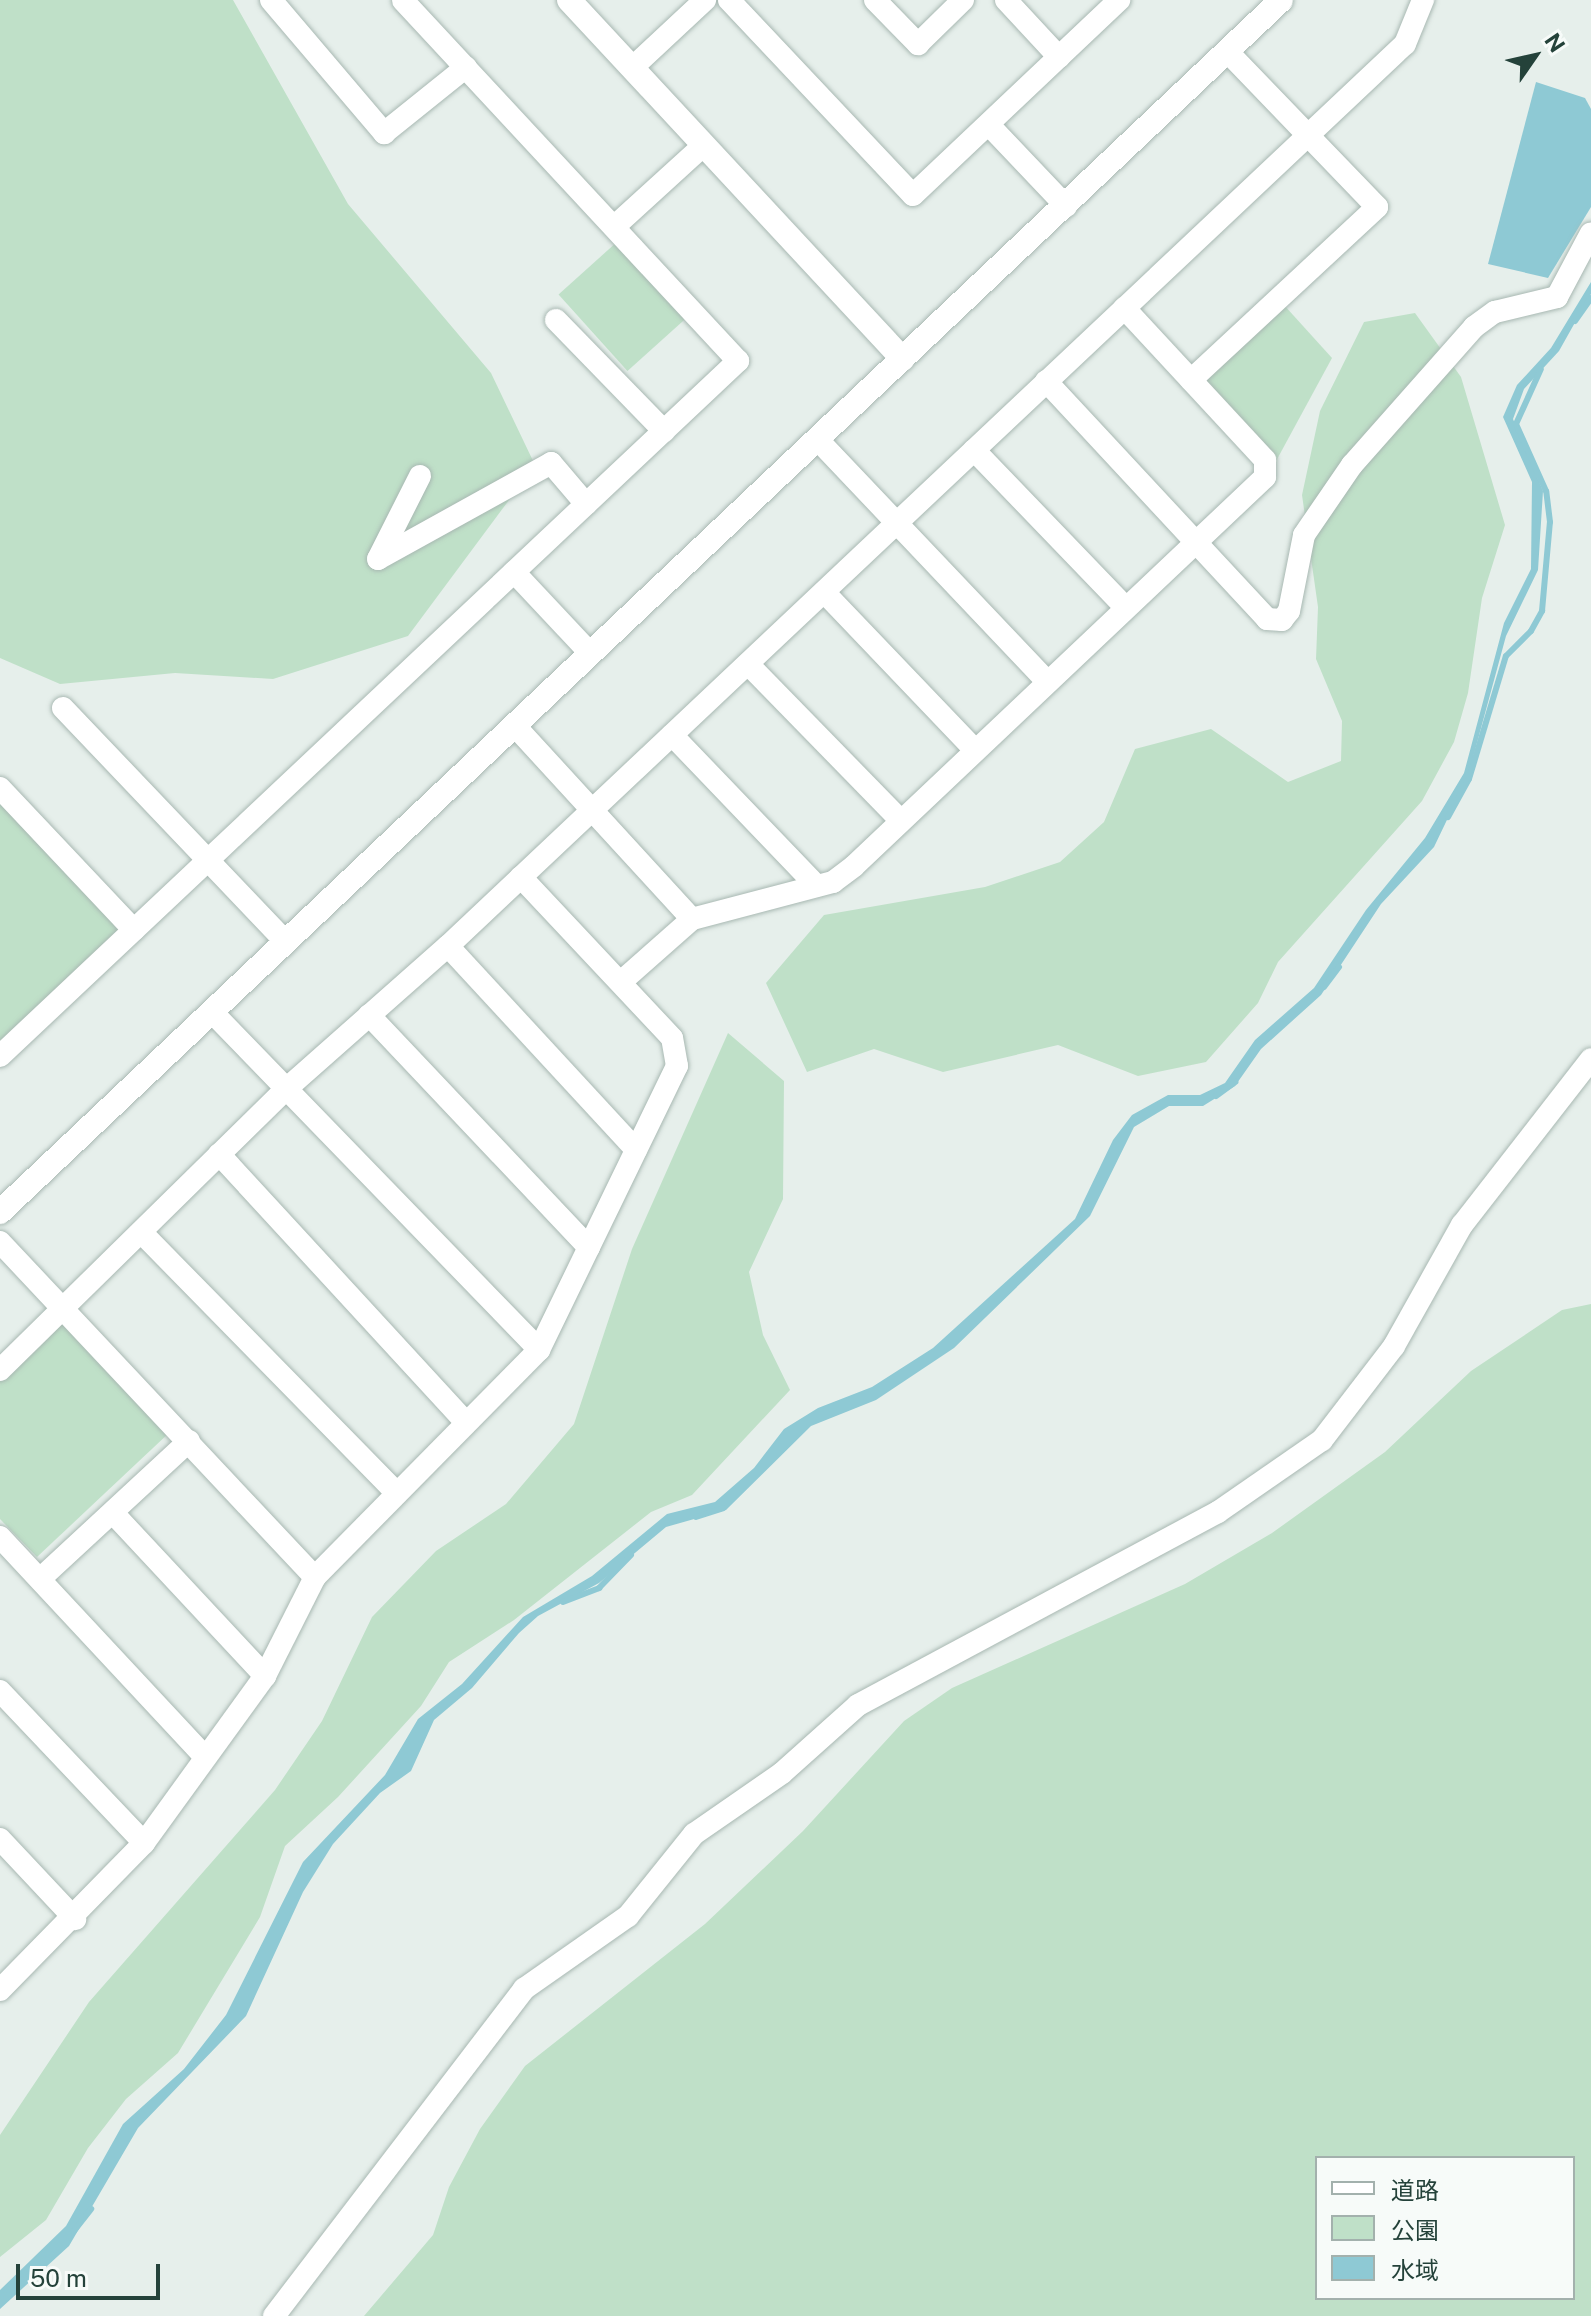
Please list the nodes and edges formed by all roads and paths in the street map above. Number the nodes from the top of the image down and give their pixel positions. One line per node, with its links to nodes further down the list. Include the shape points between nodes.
1 (271, 0): 14 (street, via 384,133)
2 (403, 0): 14 (street)
3 (569, 0): 15 (street)
4 (705, 0): 15 (street)
5 (729, 0): 16 (street, via 913,195)
6 (875, 0): 7 (street, via 918,44)
7 (963, 0)
8 (1006, 0): 13 (street)
9 (1119, 0): 13 (street)
10 (1281, 0): 12 (street)
11 (1423, 0): 17 (street, via 1405,44)
12 (1229, 53): 17 (street); 19 (street)
13 (1059, 57): 16 (street)
14 (466, 67): 20 (street)
15 (632, 68): 18 (street)
16 (989, 125): 19 (street)
17 (1310, 133): 22 (street); 25 (street, via 1377,207)
18 (704, 145): 20 (street); 24 (street)
19 (1066, 206): 24 (street)
20 (615, 226): 27 (street, via 738,361)
21 (1591, 233): 33 (street, via 1557,297 1495,312 1474,327 1352,465 1304,535 1289,611 1282,620 1267,619)
22 (1124, 308): 25 (street); 26 (street)
23 (556, 320): 27 (street)
24 (903, 359): 28 (street)
25 (1191, 380): 33 (street, via 1265,460 1265,477)
26 (1046, 381): 29 (street); 33 (street)
27 (664, 431): 31 (street)
28 (818, 440): 32 (street); 37 (street)
29 (974, 450): 32 (street); 36 (street)
30 (420, 476): 31 (street, via 378,559 551,463)
31 (586, 504): 34 (street)
32 (898, 523): 35 (street); 39 (street)
33 (1195, 540): 36 (street)
34 (514, 572): 37 (street); 47 (street)
35 (824, 592): 38 (street); 43 (street)
36 (1125, 607): 39 (street)
37 (591, 654): 41 (street)
38 (748, 664): 42 (street); 46 (street)
39 (1047, 681): 43 (street)
40 (63, 708): 47 (street)
41 (515, 726): 45 (street); 52 (street)
42 (672, 735): 45 (street); 49 (street)
43 (975, 750): 46 (street)
44 (0, 788): 51 (street)
45 (593, 809): 48 (street); 50 (street)
46 (901, 821): 49 (street, via 854,866)
47 (209, 859): 51 (street); 52 (street)
48 (521, 877): 53 (street); 54 (street)
49 (817, 886): 50 (street)
50 (692, 919): 54 (street)
51 (134, 930): 57 (street)
52 (286, 942): 55 (street)
53 (448, 946): 56 (street); 60 (street)
54 (622, 981): 60 (street, via 672,1038 677,1066)
55 (212, 1012): 59 (street); 62 (street)
56 (369, 1015): 59 (street); 65 (street)
57 (0, 1056)
58 (1591, 1059): 83 (street, via 1462,1225 1394,1346 1322,1440 1218,1512 858,1705 782,1773 694,1834 628,1916 524,1989)
59 (285, 1090): 61 (street); 67 (street)
60 (636, 1150): 65 (street)
61 (219, 1154): 63 (street); 69 (street)
62 (0, 1212)
63 (141, 1232): 66 (street); 71 (street)
64 (0, 1242): 66 (street)
65 (589, 1248): 67 (street)
66 (64, 1309): 68 (street); 70 (street)
67 (539, 1350): 69 (street)
68 (0, 1370)
69 (466, 1423): 71 (street)
70 (189, 1441): 72 (street); 74 (street)
71 (396, 1492): 74 (street)
72 (113, 1513): 75 (street); 76 (street)
73 (0, 1537): 75 (street)
74 (315, 1577): 76 (street)
75 (40, 1579): 78 (street)
76 (265, 1676): 78 (street)
77 (0, 1691): 80 (street)
78 (205, 1757): 80 (street)
79 (0, 1839): 81 (street)
80 (144, 1843): 81 (street)
81 (75, 1919): 82 (street)
82 (1, 1988)
83 (274, 2316)

